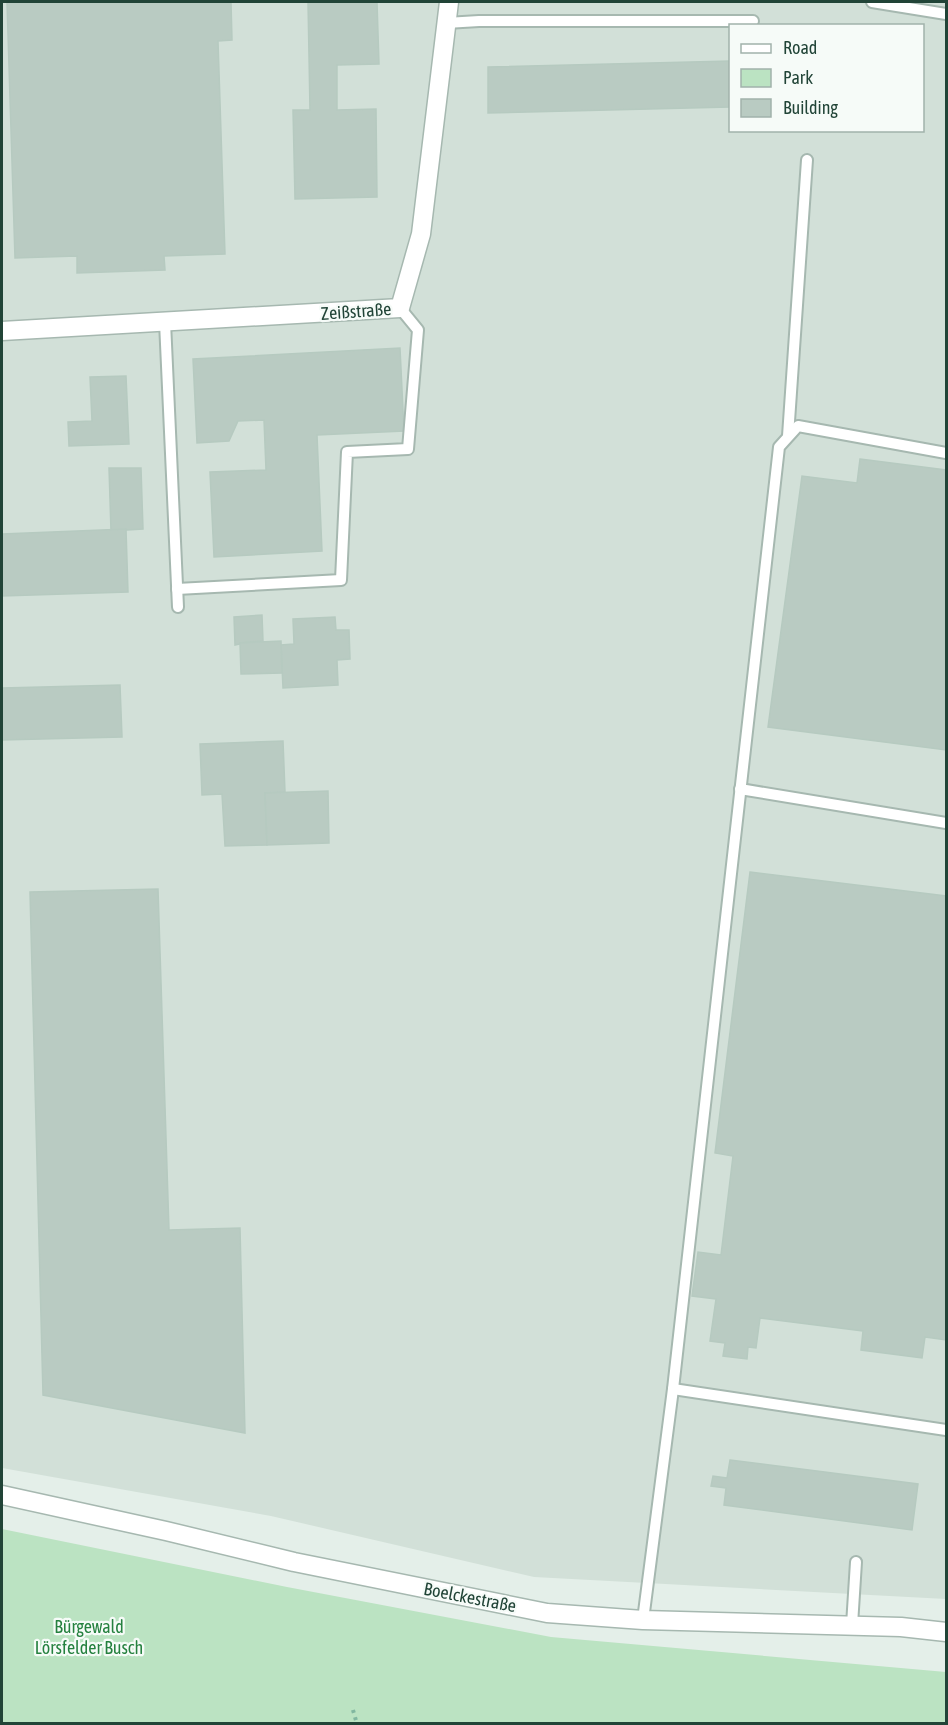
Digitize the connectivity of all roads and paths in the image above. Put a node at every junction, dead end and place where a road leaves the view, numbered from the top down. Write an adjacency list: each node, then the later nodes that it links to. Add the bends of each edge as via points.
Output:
1 (449, 2): 5 (street, Zeißstraße)
2 (872, 2): 3 (lane)
3 (946, 14)
4 (753, 21): 5 (lane)
5 (446, 23): 7 (street, Zeißstraße, via 421,234)
6 (807, 160): 10 (lane)
7 (400, 308): 8 (street, Zeißstraße); 12 (lane, via 418,330 408,449 347,452 342,580)
8 (165, 322): 9 (street, Zeißstraße); 12 (lane)
9 (2, 331)
10 (788, 436): 11 (lane, via 798,426); 14 (lane, via 779,447)
11 (946, 453)
12 (177, 589): 13 (lane)
13 (178, 607)
14 (740, 789): 15 (lane); 16 (lane)
15 (946, 823)
16 (673, 1389): 17 (lane); 20 (lane)
17 (946, 1430)
18 (2, 1496): 20 (street, Boelckestraße, via 294,1562 547,1613)
19 (856, 1562): 21 (lane)
20 (643, 1620): 21 (street, Boelckestraße)
21 (852, 1625): 22 (street, Boelckestraße)
22 (946, 1632)
23 (352, 1710): 24 (path)
24 (357, 1724)

